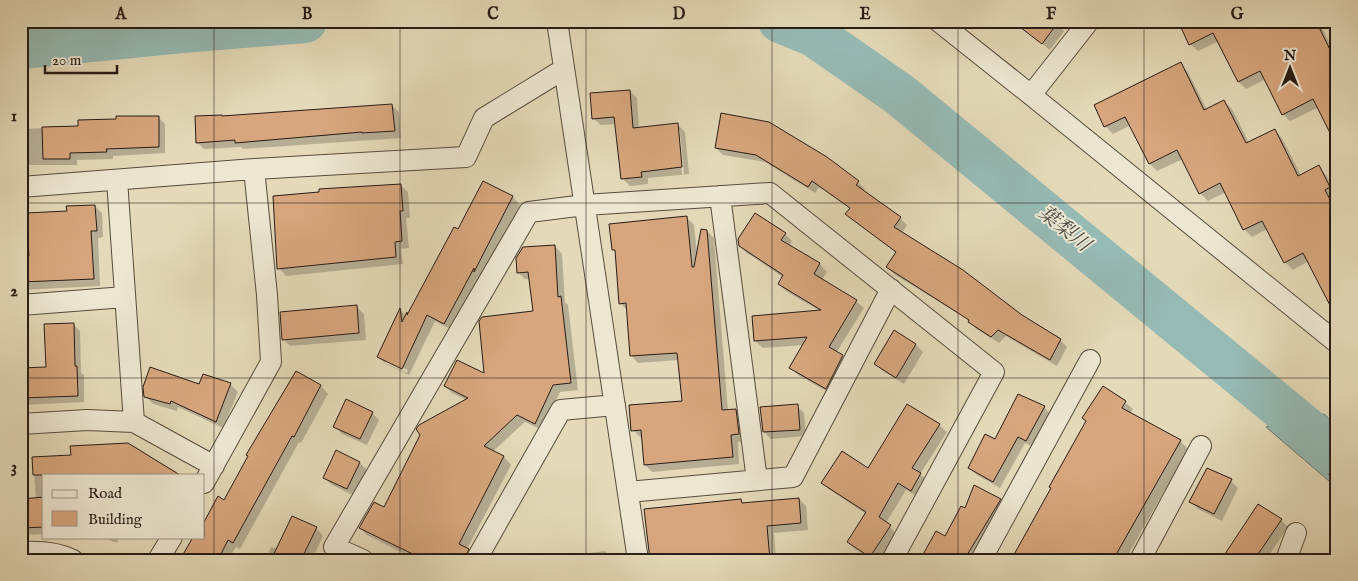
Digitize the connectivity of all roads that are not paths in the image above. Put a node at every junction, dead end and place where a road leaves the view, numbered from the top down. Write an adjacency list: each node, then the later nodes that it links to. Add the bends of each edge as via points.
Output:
1 (557, 21): 4 (street)
2 (938, 21): 5 (street)
3 (1089, 21): 5 (street)
4 (564, 69): 6 (street, via 484,118 466,157); 10 (street)
5 (1031, 95): 14 (street)
6 (254, 169): 7 (street); 20 (street, via 271,362)
7 (117, 180): 8 (street); 12 (street)
8 (21, 187)
9 (720, 196): 10 (street); 11 (street, via 770,193); 21 (street)
10 (585, 205): 16 (street); 28 (street, via 529,212 334,547)
11 (891, 289): 21 (street, via 793,477); 31 (street, via 994,372)
12 (125, 297): 13 (street); 17 (street)
13 (21, 305)
14 (1337, 343)
15 (1090, 360): 32 (street)
16 (615, 405): 22 (street); 29 (street, via 561,410)
17 (134, 422): 18 (street, via 87,420); 20 (street)
18 (21, 424)
19 (1201, 446): 33 (street)
20 (209, 475)
21 (757, 480): 22 (street)
22 (628, 492): 30 (street)
23 (1296, 533): 34 (street)
24 (171, 538): 27 (street)
25 (21, 552): 26 (street, via 34,551)
26 (73, 560)
27 (158, 560)
28 (363, 560)
29 (476, 560)
30 (638, 560)
31 (892, 560)
32 (981, 560)
33 (1140, 560)
34 (1286, 560)

